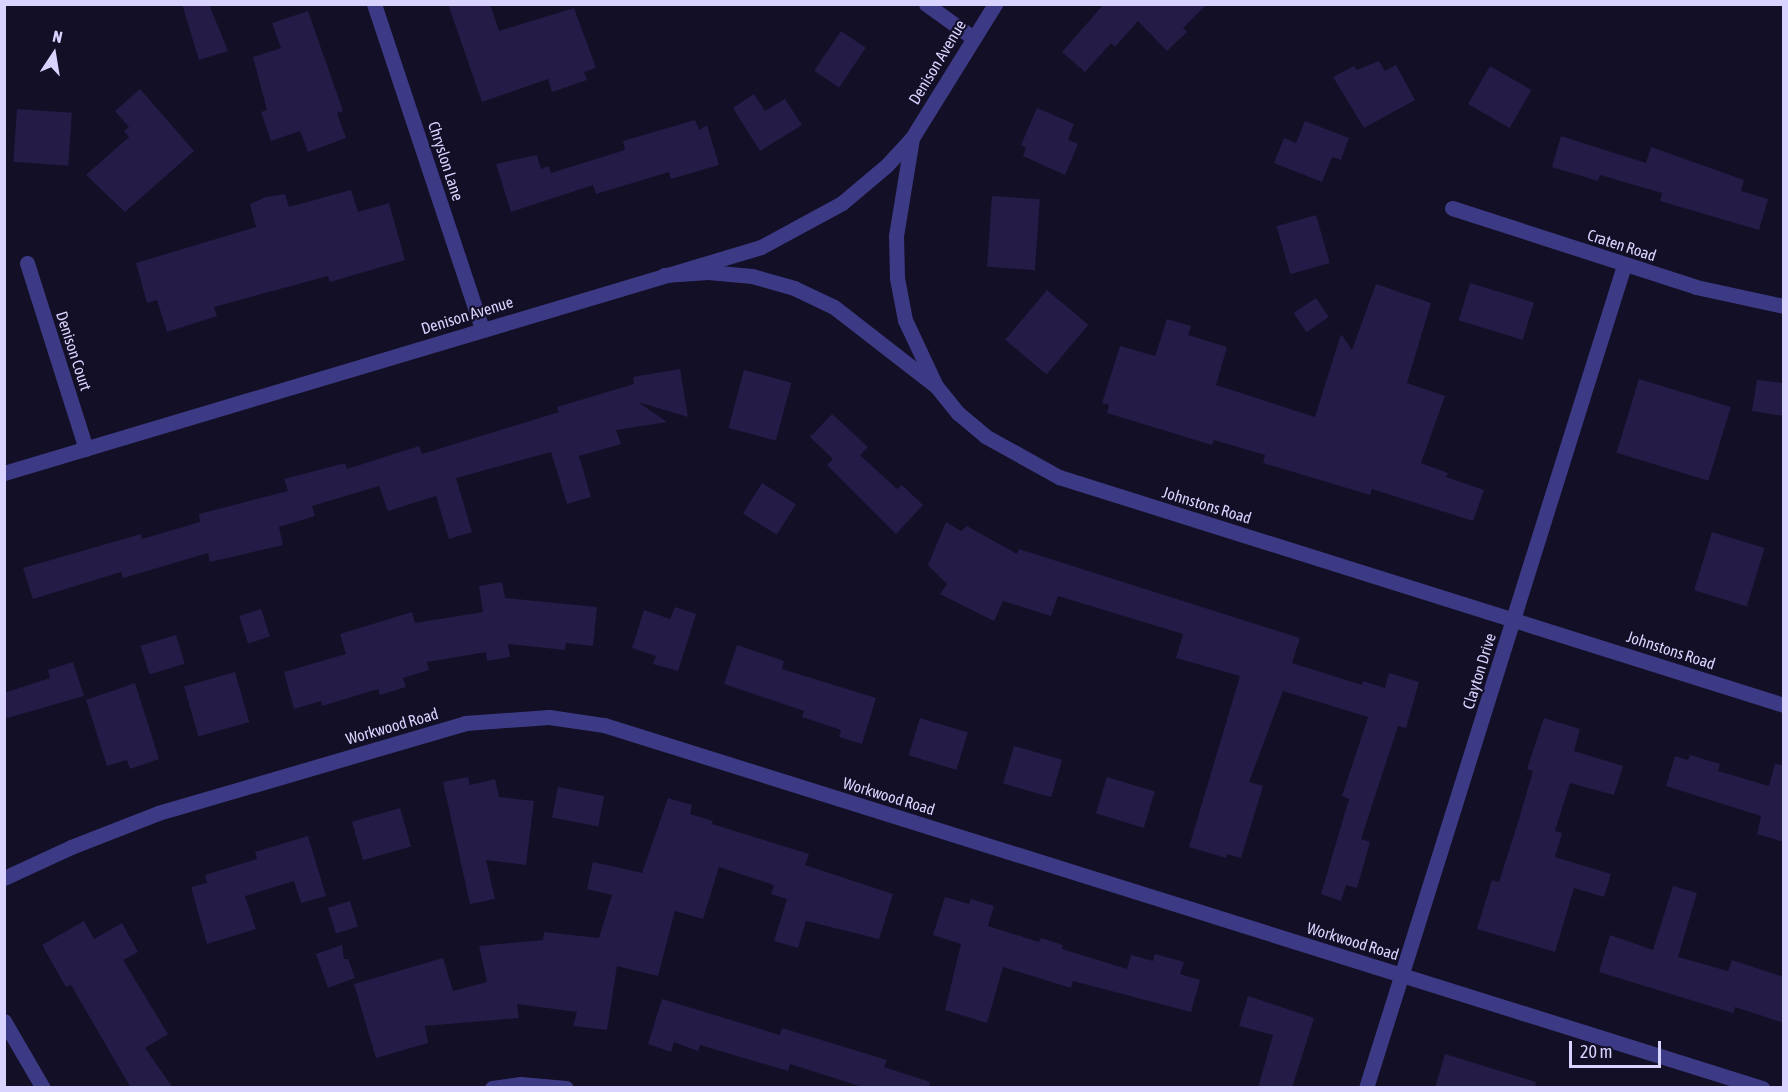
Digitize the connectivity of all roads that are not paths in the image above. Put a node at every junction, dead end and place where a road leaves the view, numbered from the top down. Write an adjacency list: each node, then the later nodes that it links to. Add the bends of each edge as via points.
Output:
1 (374, 4): 11 (street, Chryslon Lane)
2 (926, 4): 4 (street)
3 (995, 4): 4 (street, Denison Avenue)
4 (972, 37): 5 (street, Denison Avenue)
5 (912, 138): 9 (street, Denison Avenue, via 878,174 803,227 761,247); 12 (street, Denison Avenue, via 897,236 897,278 905,320 920,360)
6 (1452, 208): 8 (street, Craten Road)
7 (27, 263): 13 (street, Denison Court)
8 (1624, 265): 10 (street, Craten Road, via 1696,287); 15 (street, Clayton Drive)
9 (664, 275): 11 (street, Denison Avenue); 12 (street, Johnstons Road, via 708,272 752,276 794,288 834,307)
10 (1784, 306)
11 (482, 329): 13 (street, Denison Avenue)
12 (936, 386): 15 (street, Johnstons Road, via 958,413 985,436 1059,477)
13 (86, 449): 14 (street, Denison Avenue)
14 (4, 473)
15 (1514, 620): 16 (street, Johnstons Road); 18 (street, Clayton Drive)
16 (1784, 705)
17 (4, 878): 18 (street, Workwood Road, via 158,813 465,723 549,717 604,725)
18 (1403, 976): 23 (street, Clayton Drive); 24 (street, Workwood Road)
19 (4, 1021): 20 (street)
20 (43, 1088)
21 (492, 1088): 22 (street)
22 (566, 1088)
23 (1366, 1088)
24 (1762, 1088)

